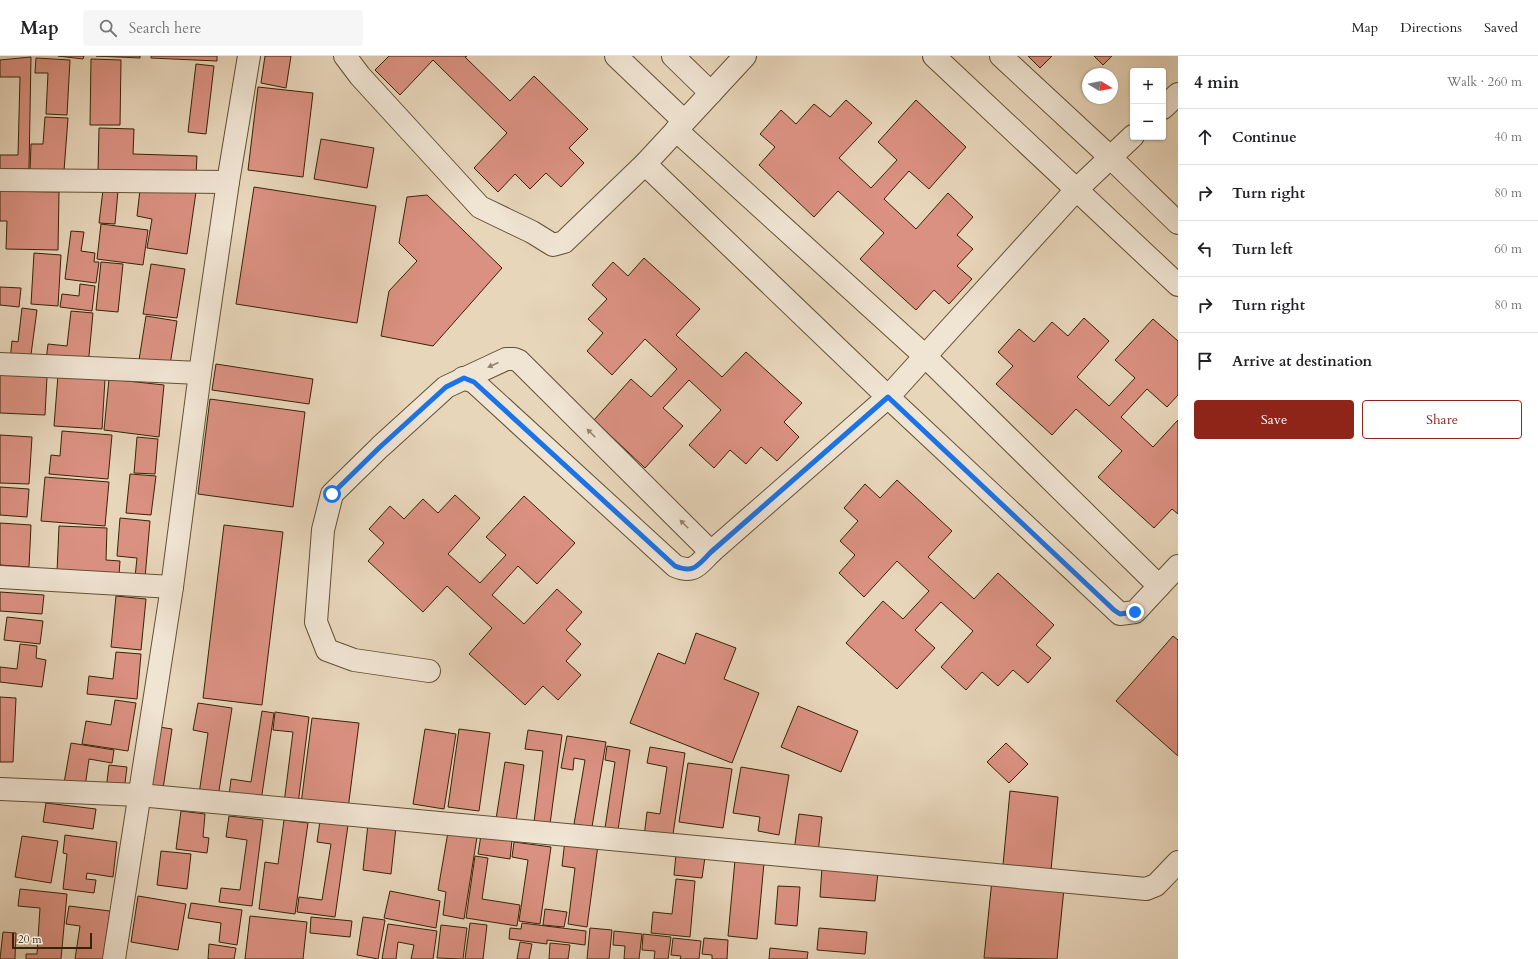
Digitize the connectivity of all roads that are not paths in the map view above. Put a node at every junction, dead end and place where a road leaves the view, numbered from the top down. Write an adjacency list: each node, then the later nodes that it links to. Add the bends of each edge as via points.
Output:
1 (250, 56): 16 (street)
2 (345, 56): 14 (street, via 360,76 480,207 553,245 564,242)
3 (616, 56): 11 (street)
4 (673, 56): 8 (street)
5 (745, 56): 8 (street)
6 (934, 56): 17 (street)
7 (1001, 56): 13 (street)
8 (710, 93): 11 (street)
9 (1178, 94): 10 (street)
10 (1166, 105)
11 (680, 126): 14 (street); 20 (street)
12 (1130, 139): 13 (street)
13 (1110, 157): 17 (street); 18 (street)
14 (645, 164): 24 (street)
15 (0, 180): 16 (street)
16 (228, 182): 22 (street)
17 (1076, 190): 19 (street); 20 (street)
18 (1178, 223)
19 (1178, 286)
20 (925, 356): 24 (street); 28 (street)
21 (0, 364): 22 (street)
22 (200, 373): 29 (street)
23 (464, 378): 25 (street, via 474,382 675,566 684,570 696,568); 25 (street, one-way to 23, via 519,361 514,358 506,359); 30 (street, via 446,387 332,494 323,530 316,622 327,650 354,660)
24 (888, 397): 25 (street); 28 (street, via 1120,614 1135,612)
25 (711, 552)
26 (1178, 566): 28 (street)
27 (0, 577): 29 (street)
28 (1160, 586)
29 (172, 587): 32 (street)
30 (429, 671)
31 (0, 789): 32 (street)
32 (139, 795): 33 (street, via 1146,889 1156,885); 34 (street)
33 (1178, 862)
34 (114, 959)

